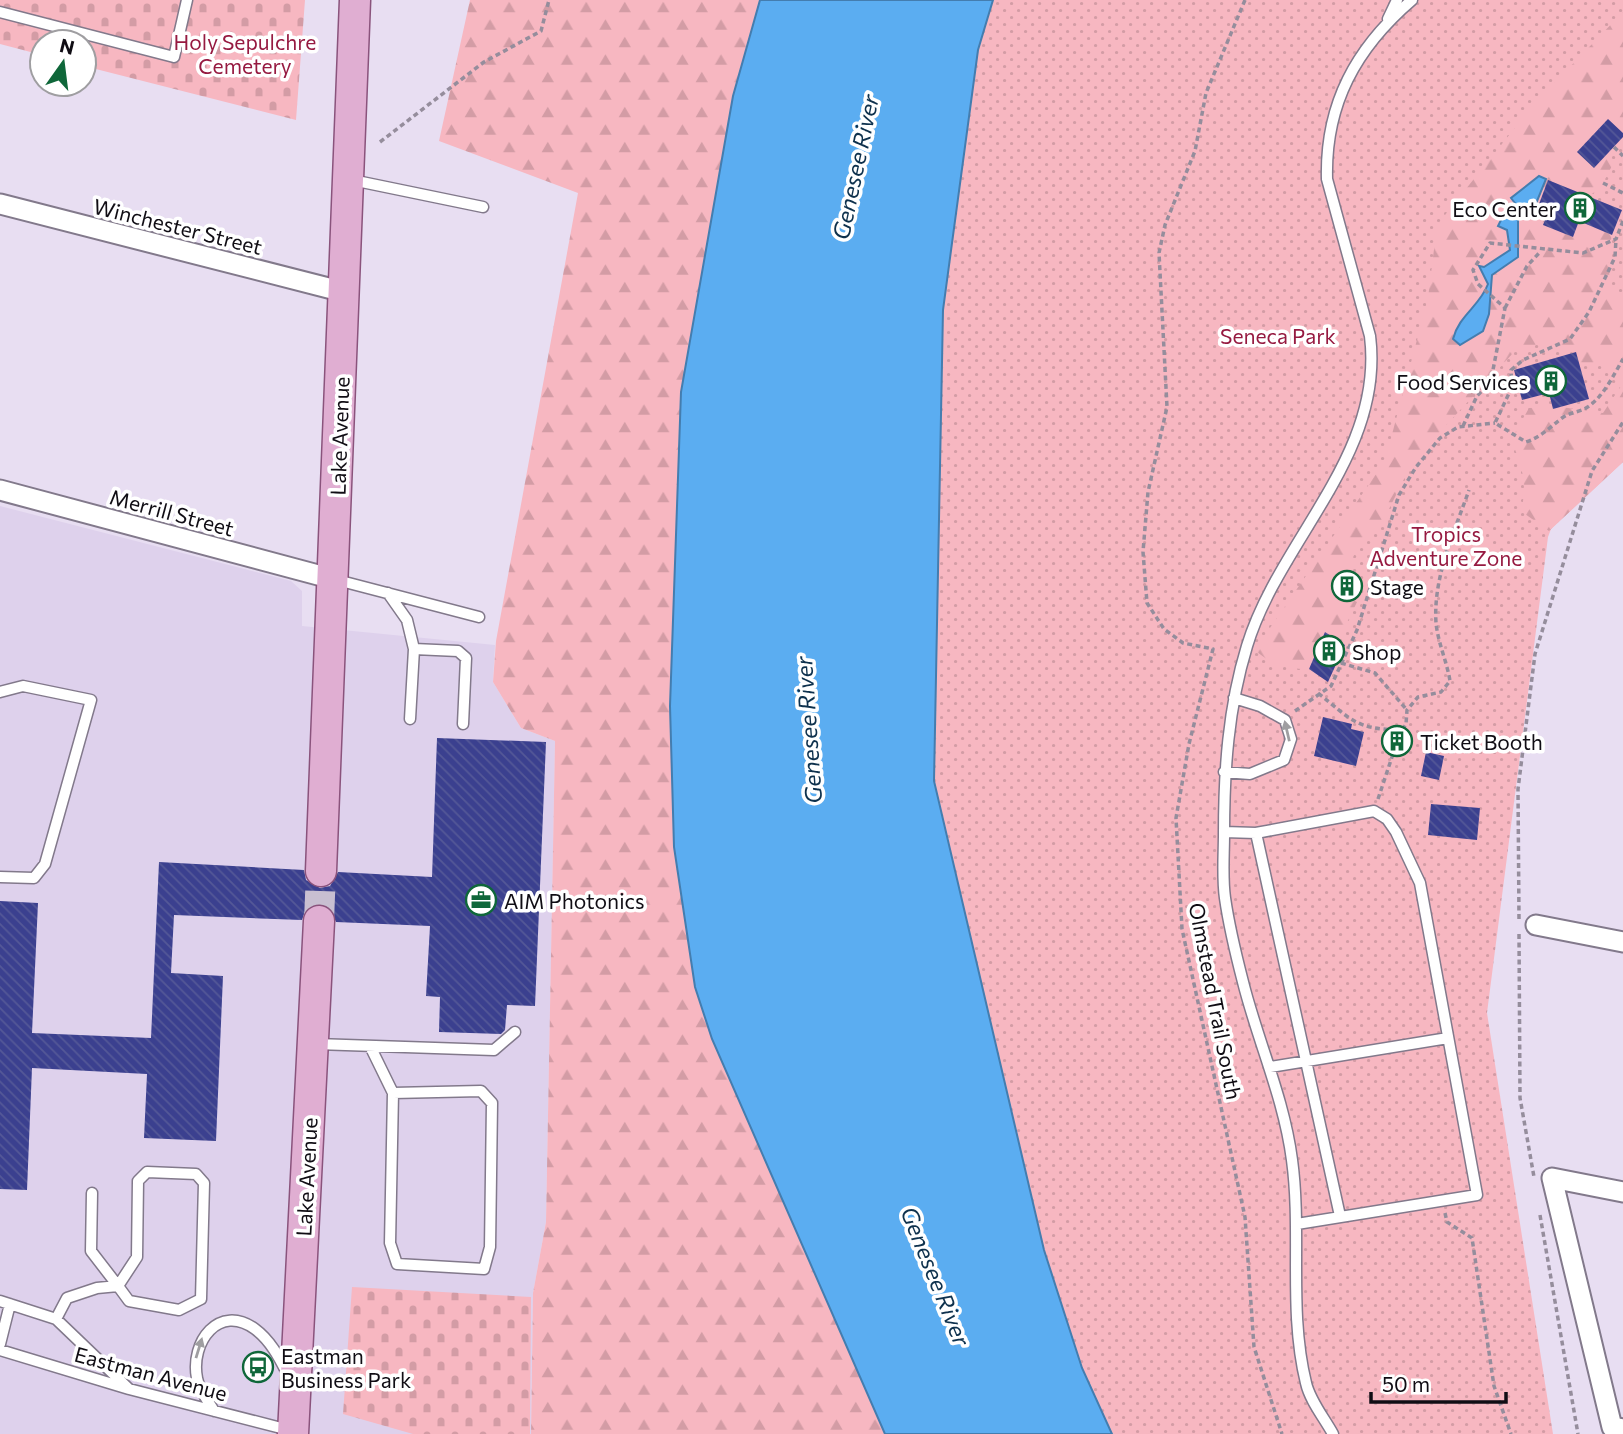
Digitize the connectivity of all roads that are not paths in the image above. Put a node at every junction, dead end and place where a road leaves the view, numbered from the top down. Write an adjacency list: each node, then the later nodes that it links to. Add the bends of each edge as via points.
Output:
1 (187, 0): 5 (lane, via 174,57)
2 (355, 0): 7 (main road, Lake Avenue)
3 (1397, 0): 6 (lane)
4 (1412, 0): 6 (lane)
5 (0, 12)
6 (1387, 21): 17 (lane, via 1347,79 1329,125 1326,152 1327,179 1370,336 1373,360 1366,406 1341,469 1263,608 1247,645)
7 (348, 179): 9 (lane); 10 (main road, Lake Avenue)
8 (0, 204): 10 (street, Winchester Street)
9 (483, 207)
10 (344, 292): 12 (main road, Lake Avenue)
11 (0, 490): 12 (street, Merrill Street)
12 (333, 579): 13 (lane); 23 (main road, Lake Avenue)
13 (388, 593): 14 (lane); 15 (lane, via 407,620)
14 (479, 617)
15 (414, 649): 18 (lane); 19 (lane, via 458,651 466,658)
16 (0, 692): 24 (lane, via 23,686 92,700 45,864 34,878)
17 (1234, 698): 20 (lane); 20 (lane, one-way to 17, via 1250,774 1284,760 1291,739 1284,720)
18 (411, 719)
19 (463, 724)
20 (1224, 772): 21 (lane)
21 (1224, 832): 22 (lane); 33 (lane, via 1224,896 1244,985)
22 (1256, 834): 29 (lane, via 1374,811 1387,820 1420,883); 32 (lane)
23 (321, 871)
24 (0, 877)
25 (319, 921): 30 (main road, Lake Avenue)
26 (1536, 925): 27 (street)
27 (1623, 942)
28 (514, 1032): 31 (lane, via 494,1051)
29 (1448, 1038): 32 (lane); 37 (lane, via 1477,1195)
30 (312, 1044): 31 (lane); 44 (main road, Lake Avenue)
31 (370, 1046): 34 (lane)
32 (1306, 1061): 33 (lane); 37 (lane)
33 (1270, 1067): 38 (lane, via 1292,1158)
34 (393, 1093): 34 (lane, via 390,1244 397,1264 484,1269 490,1247 492,1103 481,1091)
35 (1623, 1192): 47 (street, via 1543,1179)
36 (92, 1193): 39 (lane, via 91,1251)
37 (1340, 1216): 38 (lane)
38 (1297, 1224): 49 (lane, via 1298,1332 1307,1387)
39 (118, 1286): 39 (lane, via 130,1301 179,1310 201,1299 204,1183 196,1174 147,1172 138,1181 137,1257); 41 (lane, via 67,1298)
40 (5, 1303): 41 (lane); 42 (lane)
41 (57, 1319): 45 (lane)
42 (0, 1344)
43 (0, 1350): 45 (lane, Eastman Avenue)
44 (296, 1387): 46 (lane, one-way to 44, via 197,1379 196,1357 208,1329 218,1323 230,1320 253,1327 276,1352); 48 (main road, Lake Avenue)
45 (129, 1389): 46 (lane, Eastman Avenue)
46 (214, 1411): 48 (lane, Eastman Avenue)
47 (1617, 1428)
48 (293, 1433)
49 (1333, 1434)

